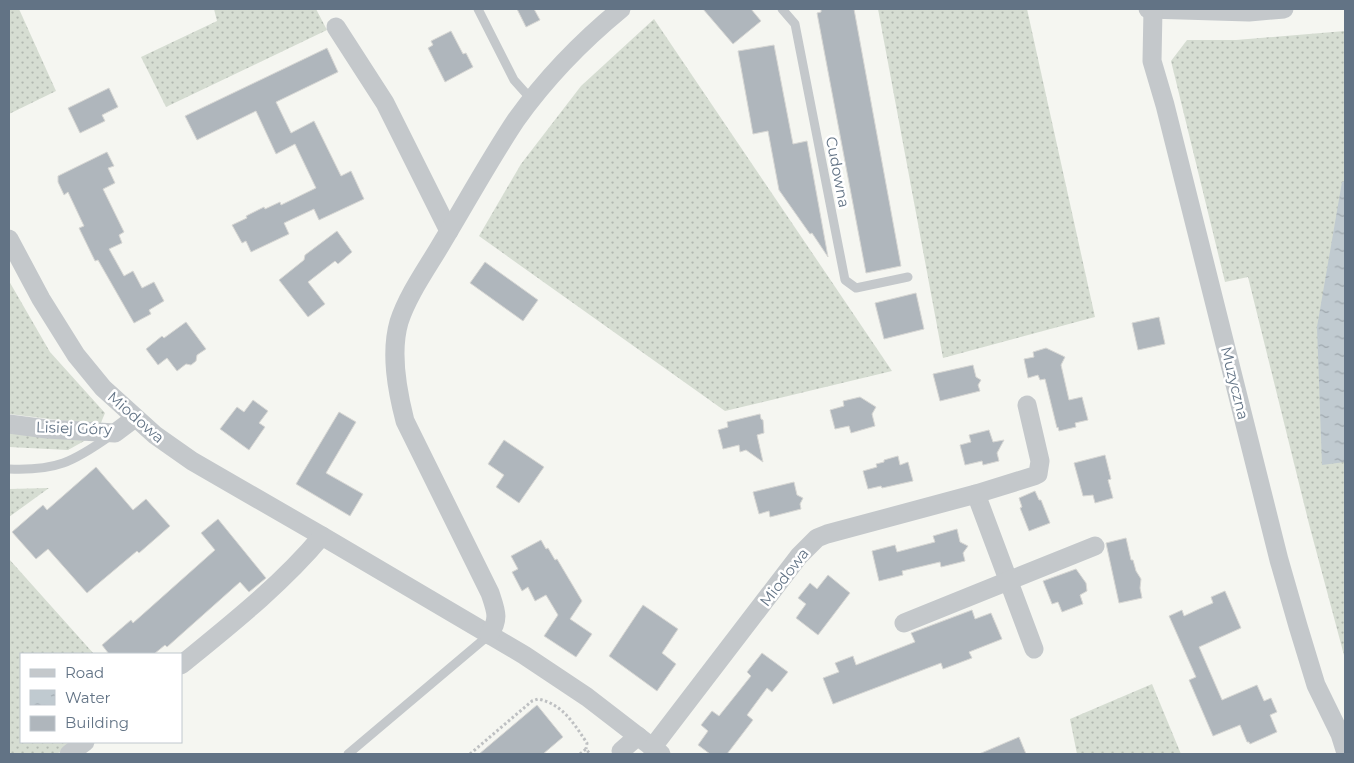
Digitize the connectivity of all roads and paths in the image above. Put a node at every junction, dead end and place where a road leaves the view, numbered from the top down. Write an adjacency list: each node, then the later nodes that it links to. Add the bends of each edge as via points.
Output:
1 (478, 9): 8 (lane, via 514,80)
2 (619, 9): 8 (street)
3 (782, 9): 11 (lane, Cudowna, via 795,24 845,280 856,288)
4 (1148, 9): 5 (street)
5 (1153, 9): 6 (street, via 1249,12); 28 (street, Muzyczna, via 1152,61 1280,560 1316,685)
6 (1284, 9)
7 (336, 27): 9 (street, via 385,103)
8 (531, 99): 9 (street)
9 (449, 231): 22 (street, via 399,323 397,385 409,429 490,593 497,618)
10 (9, 238): 13 (street, Miodowa, via 41,299 76,355 103,388)
11 (908, 277)
12 (1027, 405): 17 (street, Miodowa, via 1040,461 1038,474)
13 (135, 418): 15 (street, Lisiej Góry); 18 (street, Miodowa, via 192,461)
14 (9, 424): 15 (street, Lisiej Góry)
15 (115, 433): 16 (lane, via 58,466)
16 (9, 470)
17 (976, 494): 20 (street); 26 (street, Miodowa, via 817,538 799,556)
18 (322, 536): 22 (street, Miodowa); 24 (street, via 253,606)
19 (1095, 546): 20 (street)
20 (1008, 580): 21 (street); 23 (street)
21 (904, 623)
22 (489, 635): 26 (street, Miodowa, via 567,683); 31 (lane)
23 (1034, 649)
24 (182, 664)
25 (85, 743): 30 (street)
26 (650, 746): 29 (street, Miodowa)
27 (586, 750): 32 (path, via 587,743 568,715 538,699); 33 (path); 34 (path)
28 (1345, 750)
29 (619, 753)
30 (69, 754)
31 (348, 754)
32 (470, 754)
33 (580, 754)
34 (590, 754)

